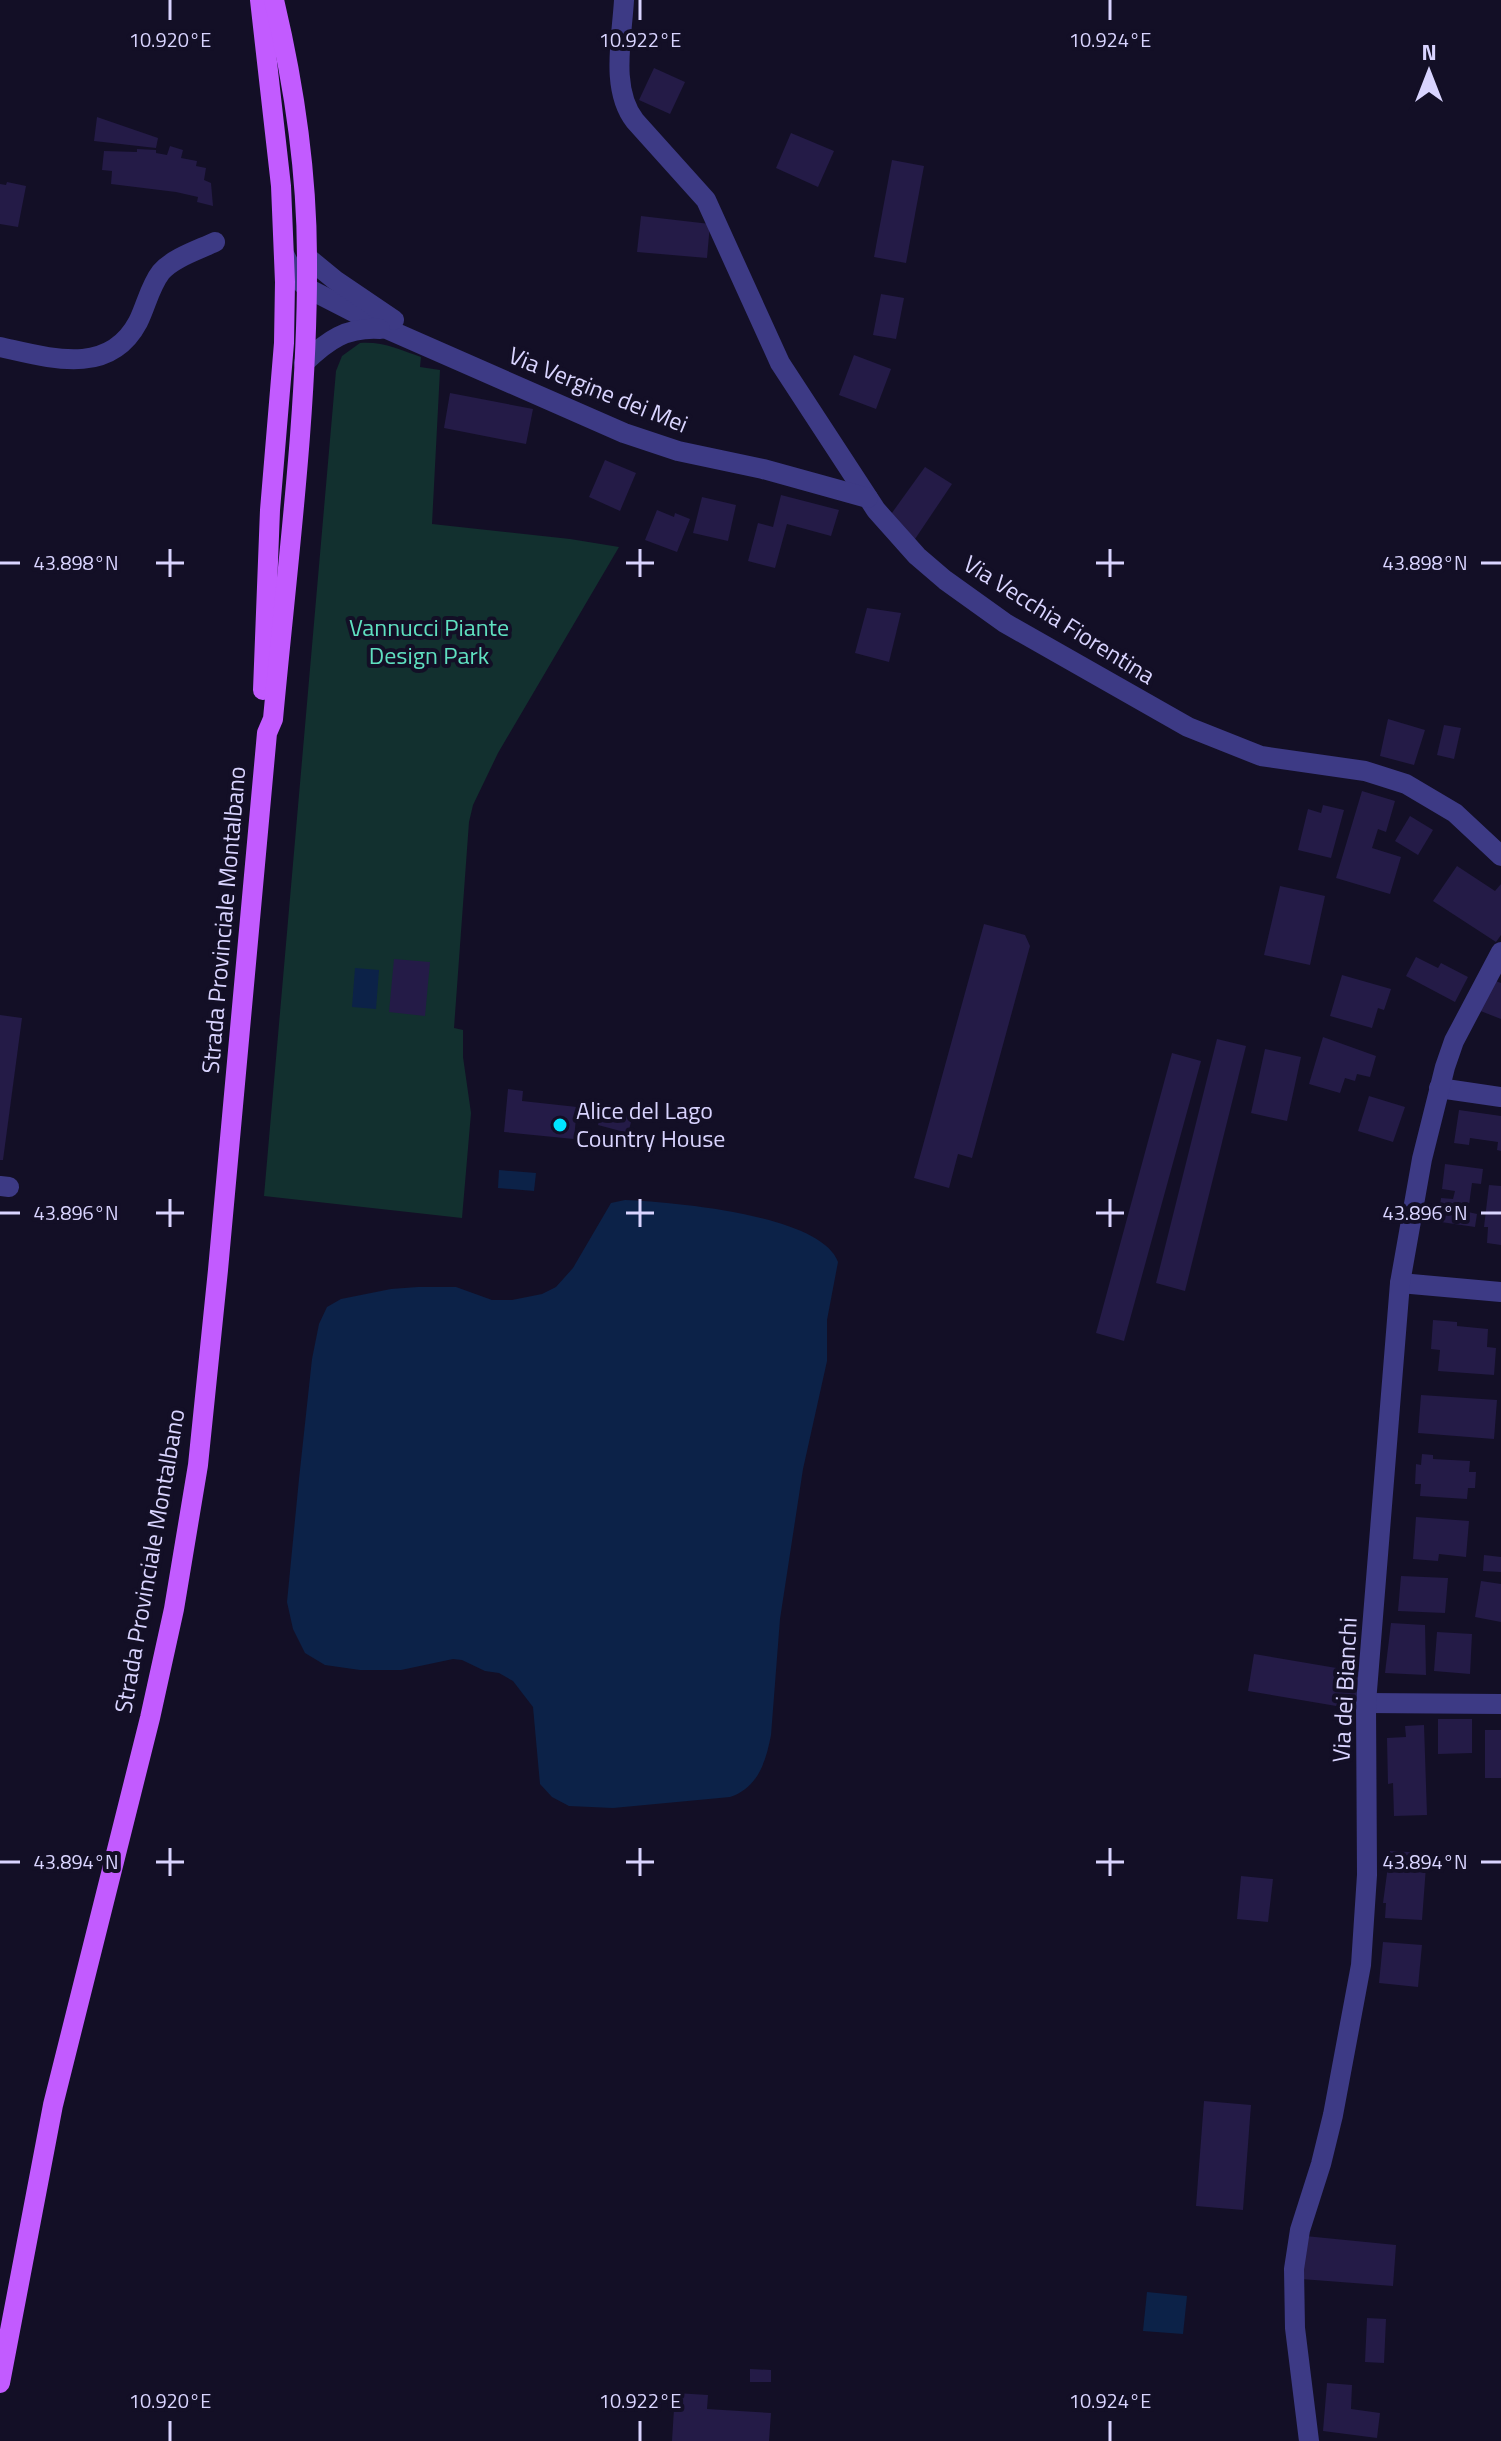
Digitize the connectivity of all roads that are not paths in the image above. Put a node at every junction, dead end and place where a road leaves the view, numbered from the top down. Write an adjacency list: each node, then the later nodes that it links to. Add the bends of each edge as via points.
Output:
1 (260, 0): 5 (main road, Strada Provinciale Montalbano)
2 (274, 0): 6 (main road, Strada Provinciale Montalbano, via 296,114)
3 (624, 0): 12 (street, Via Vecchia Fiorentina, via 620,72 626,106 706,200 780,363)
4 (215, 242): 9 (street, via 164,268 131,334 110,354 76,359)
5 (285, 256): 7 (street, Via Vergine dei Mei); 13 (main road, Strada Provinciale Montalbano, via 262,718)
6 (307, 257): 7 (main road, Strada Provinciale Montalbano); 10 (street, Via Vergine dei Mei)
7 (307, 288): 8 (street, Via Vergine dei Mei); 11 (main road, Strada Provinciale Montalbano)
8 (387, 329): 10 (street, Via Vergine dei Mei); 11 (street, Via Vergine dei Mei, via 338,334)
9 (0, 347)
10 (450, 358): 12 (street, Via Vergine dei Mei, via 645,441)
11 (304, 363): 13 (main road, Strada Provinciale Montalbano, via 273,719)
12 (868, 498): 14 (street, Via Vecchia Fiorentina, via 917,556 970,599 1163,715 1261,756 1365,771 1406,784 1455,813)
13 (267, 733): 22 (main road, Strada Provinciale Montalbano, via 198,1465 174,1609 53,2105)
14 (1501, 856)
15 (1501, 952): 16 (street, Via dei Bianchi, via 1454,1041)
16 (1439, 1088): 17 (street); 18 (street, Via dei Bianchi)
17 (1501, 1097)
18 (1400, 1283): 19 (street); 20 (street, Via dei Bianchi)
19 (1501, 1292)
20 (1366, 1703): 21 (street); 23 (street, Via dei Bianchi, via 1367,1875 1361,1965 1333,2115 1294,2269 1295,2328)
21 (1501, 1704)
22 (0, 2383)
23 (1309, 2441)

